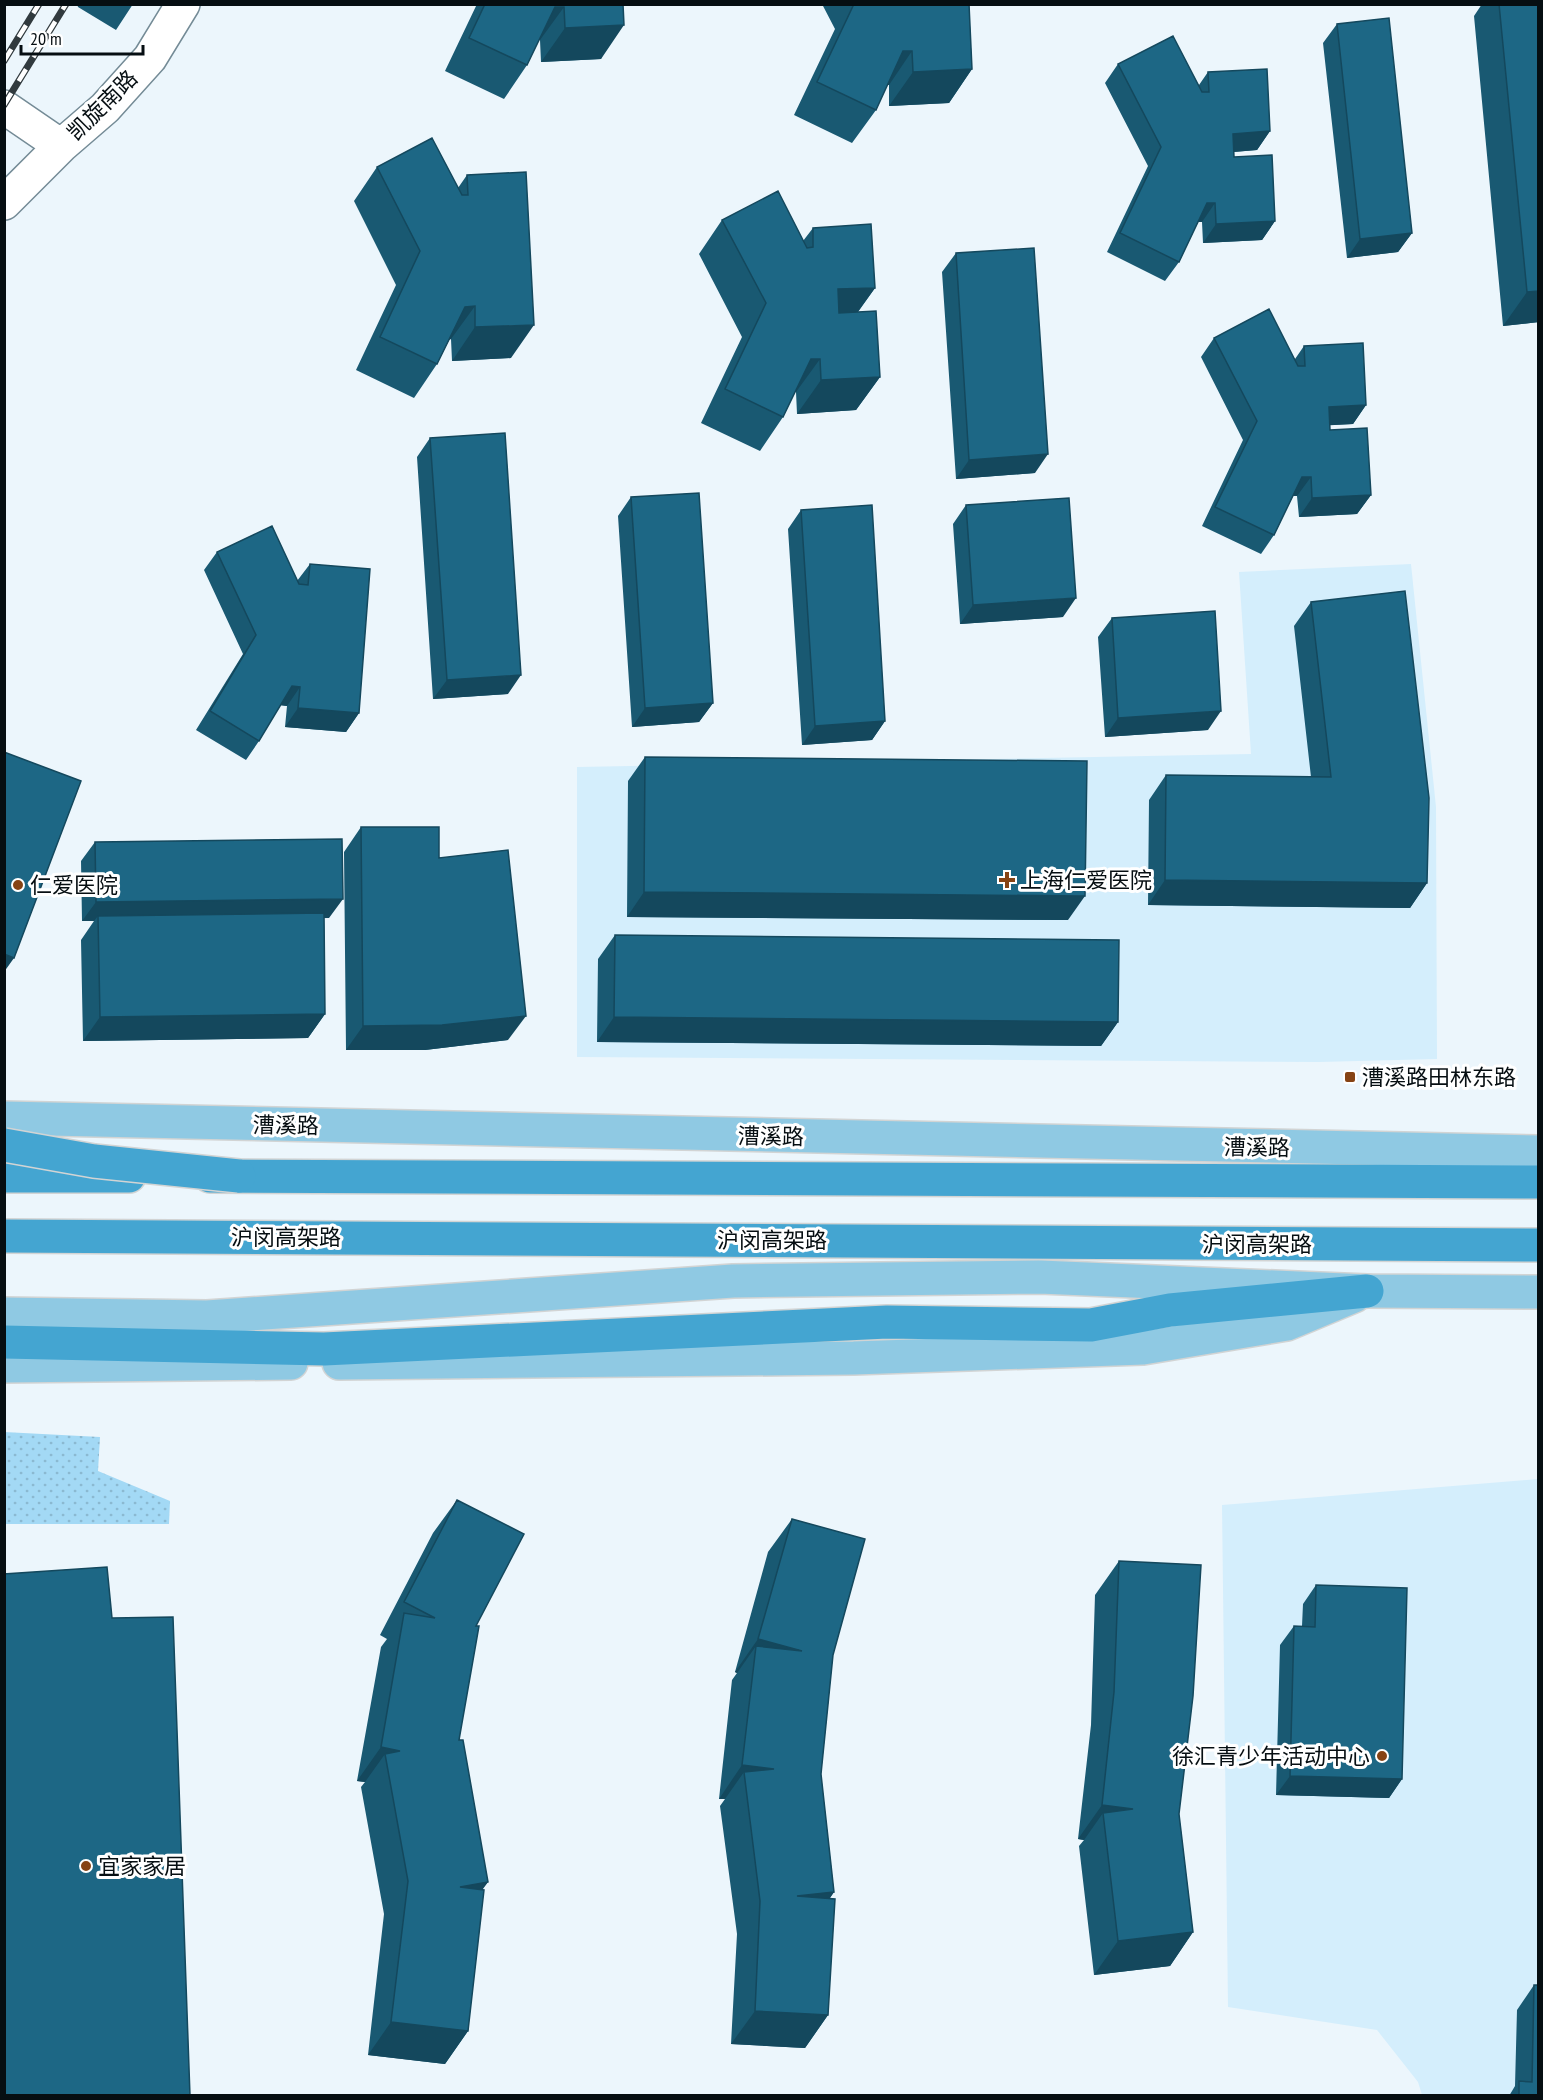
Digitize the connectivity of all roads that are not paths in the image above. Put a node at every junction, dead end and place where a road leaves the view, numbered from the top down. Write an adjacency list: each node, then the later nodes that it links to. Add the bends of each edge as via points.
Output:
1 (183, 4): 3 (street, 凯旋南路, via 142,66 105,108)
2 (4, 107): 3 (street, 凯旋南路)
3 (61, 146): 4 (street, 凯旋南路)
4 (4, 203)
5 (4, 1118): 7 (main road, 漕溪路)
6 (4, 1145): 9 (highway, bridge, via 94,1161)
7 (1539, 1152)
8 (4, 1176): 9 (highway, bridge)
9 (239, 1176): 10 (highway)
10 (1539, 1182)
11 (4, 1236): 12 (highway, 沪闵高架路)
12 (1539, 1245)
13 (1366, 1291): 14 (main road); 16 (main road, via 1040,1276 733,1281); 18 (highway, via 1170,1310 1092,1325 887,1322 324,1349); 19 (main road, via 1287,1324 1143,1348 854,1358)
14 (1539, 1292)
15 (4, 1314): 16 (main road)
16 (207, 1317): 17 (main road)
17 (4, 1331)
18 (4, 1342)
19 (4, 1366)

